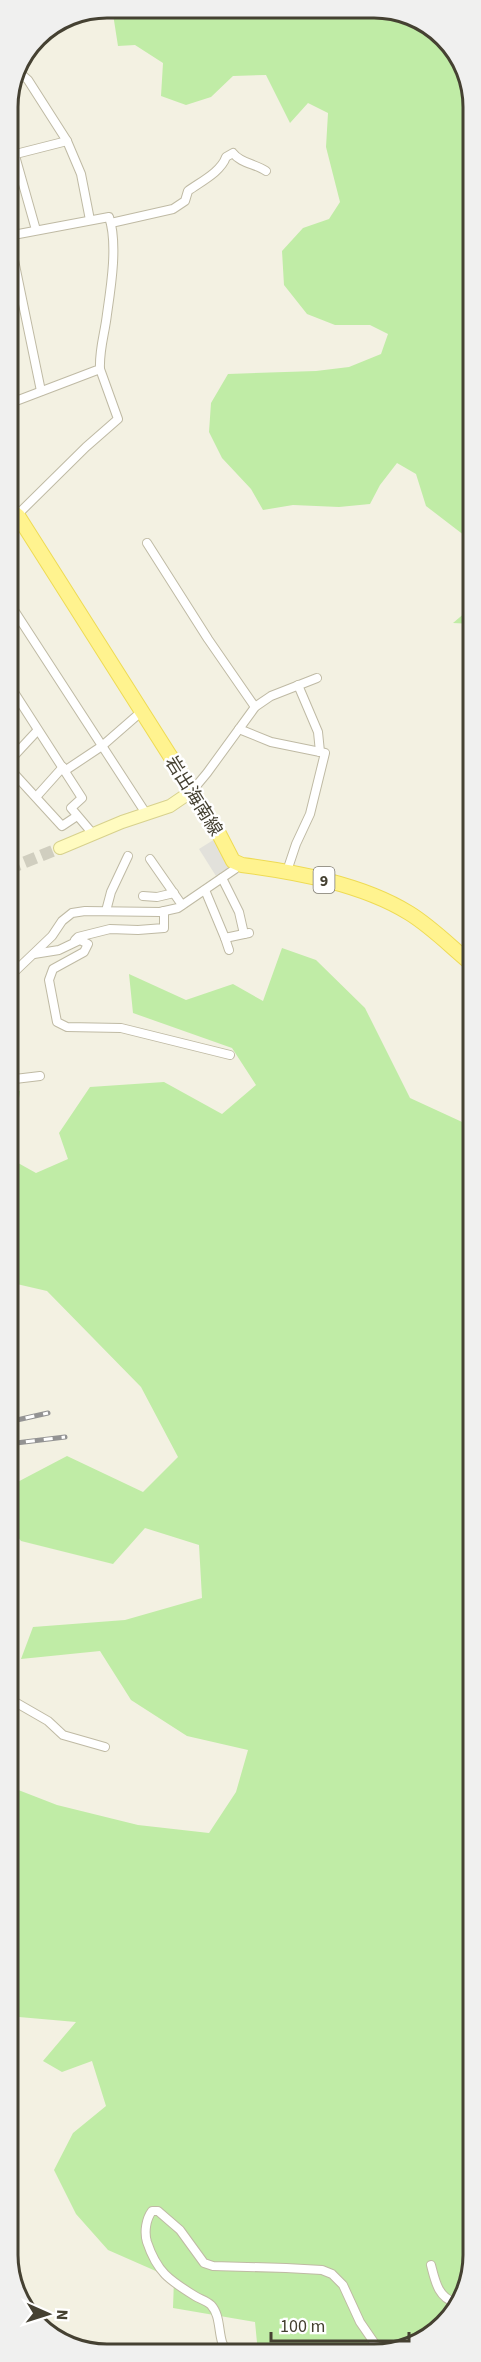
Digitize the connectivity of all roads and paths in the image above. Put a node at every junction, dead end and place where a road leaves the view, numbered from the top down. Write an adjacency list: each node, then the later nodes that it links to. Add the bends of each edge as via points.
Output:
1 (24, 76): 2 (street)
2 (67, 141): 3 (street); 6 (street, via 81,174)
3 (18, 153)
4 (266, 171): 7 (street, via 233,153 173,209)
5 (18, 176): 8 (street)
6 (90, 220): 7 (street, via 109,217); 8 (street)
7 (111, 223): 11 (street, via 113,242)
8 (36, 230): 9 (street)
9 (18, 234)
10 (18, 280): 12 (street)
11 (100, 369): 12 (street); 14 (street, via 118,419)
12 (41, 391): 13 (street)
13 (18, 399)
14 (18, 510)
15 (18, 527): 22 (main road, 岩出海南線)
16 (147, 543): 21 (street)
17 (18, 616): 25 (street)
18 (317, 678): 19 (street)
19 (298, 685): 21 (street); 27 (street, via 318,732)
20 (18, 700): 24 (street)
21 (255, 707): 23 (street)
22 (141, 712): 25 (street); 30 (main road, 岩出海南線)
23 (239, 729): 27 (street, via 271,742); 30 (street)
24 (37, 731): 26 (street); 28 (street)
25 (102, 746): 28 (street); 32 (street)
26 (18, 751)
27 (320, 752): 39 (street, via 325,753 319,782)
28 (64, 768): 31 (street); 33 (street, via 82,798 70,808)
29 (18, 772): 31 (street)
30 (192, 791): 32 (main road); 38 (main road, 岩出海南線)
31 (37, 796): 33 (street, via 62,826)
32 (147, 815): 34 (main road)
33 (77, 816): 34 (street)
34 (93, 834): 35 (main road)
35 (60, 848)
36 (128, 856): 45 (street)
37 (150, 859): 42 (street)
38 (237, 863): 39 (main road, 9); 40 (street)
39 (287, 871): 51 (main road, 9, via 386,899 412,914)
40 (222, 878): 41 (street); 47 (street, via 247,933)
41 (205, 890): 44 (street); 47 (street)
42 (174, 893): 43 (street); 44 (street)
43 (143, 896)
44 (182, 905): 46 (street)
45 (106, 911): 46 (street); 50 (street, via 72,913)
46 (164, 911): 48 (street, via 164,928 110,929 78,937)
47 (225, 938): 49 (street)
48 (70, 945): 50 (street); 53 (street, via 80,940 88,944 84,952 53,969 49,980 57,1022 67,1027 121,1028)
49 (229, 950)
50 (34, 954): 52 (street)
51 (463, 957)
52 (18, 969)
53 (230, 1055)
54 (40, 1076): 55 (street)
55 (18, 1078)
56 (18, 1704): 57 (street, via 63,1735)
57 (105, 1747)
58 (431, 2265): 59 (street, via 442,2295)
59 (450, 2301)
60 (223, 2344): 61 (street, via 211,2305 171,2282 152,2258 145,2236 152,2211 158,2211 180,2230 204,2263 322,2270 332,2274 343,2285)
61 (375, 2344)

